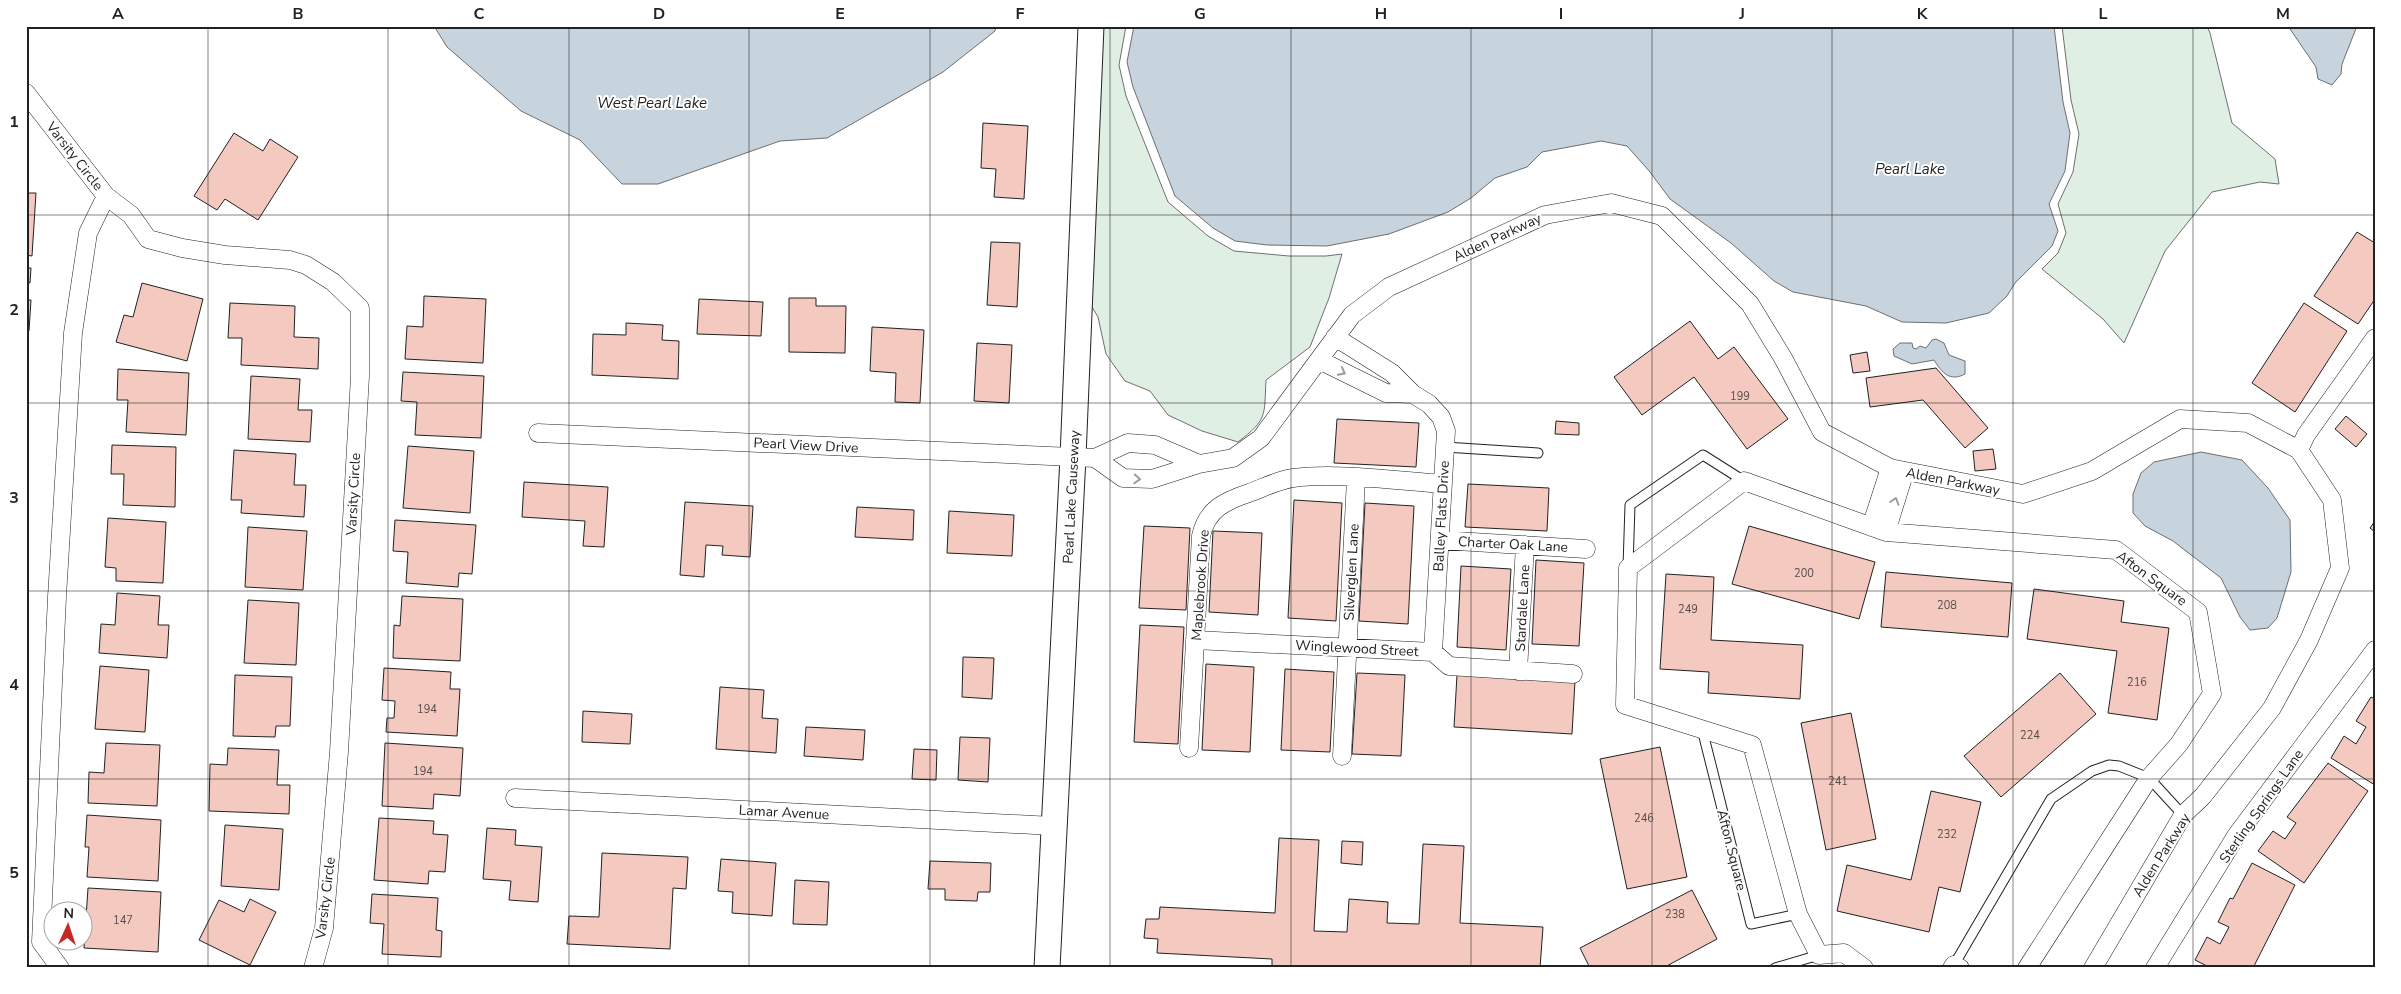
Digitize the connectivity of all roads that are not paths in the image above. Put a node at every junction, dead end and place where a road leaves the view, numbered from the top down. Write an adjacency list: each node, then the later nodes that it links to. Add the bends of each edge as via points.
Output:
1 (1092, 26): 12 (street, Pearl Lake Causeway)
2 (26, 93): 3 (street, Varsity Circle)
3 (106, 196): 40 (street, Varsity Circle, via 88,233 73,333 57,597 41,942); 41 (street, Varsity Circle, via 131,215 148,239 182,248 290,260 306,265 333,282 360,308 360,376 339,752 324,928)
4 (1335, 337): 6 (street, Alden Parkway); 7 (street, Balley Flats Drive, via 1392,373); 14 (street, Alden Parkway, via 1352,315 1389,287 1545,214 1611,203 1662,216 1750,304 1822,432)
5 (2375, 338): 9 (street)
6 (1319, 360): 7 (street, one-way to 7, via 1386,393); 13 (street, Alden Parkway, via 1261,438 1233,458)
7 (1414, 394): 10 (street, Balley Flats Drive, via 1441,417 1446,431)
8 (538, 433): 12 (street, Pearl View Drive)
9 (2302, 443): 14 (street, Alden Parkway, via 2248,424 2180,419 2092,470 2023,494); 34 (street, Alden Parkway, via 2332,500 2340,568 2309,640 2272,708)
10 (1445, 447): 11 (lane); 17 (street, Balley Flats Drive)
11 (1538, 453)
12 (1084, 458): 13 (street, via 1128,443 1155,445); 13 (street, Alden Parkway, one-way to 13, via 1123,478 1152,479); 35 (street, Pearl Lake Causeway)
13 (1199, 464)
14 (1898, 469): 18 (street)
15 (1356, 479): 17 (street, Maplebrook Drive); 23 (street, Maplebrook Drive, via 1291,478 1228,501 1213,511 1204,523 1201,536); 24 (street, Silverglen Lane)
16 (1744, 481): 18 (street, Afton Square); 22 (street); 22 (lane, Afton Square, via 1703,455 1630,505)
17 (1442, 484): 19 (street, Balley Flats Drive)
18 (1878, 530): 32 (street, Afton Square, via 2116,550 2198,612 2212,694 2179,744)
19 (1440, 540): 20 (street, Charter Oak Lane); 26 (street, Balley Flats Drive)
20 (1525, 545): 21 (street, Charter Oak Lane); 27 (street, Stardale Lane)
21 (1586, 549)
22 (1628, 568): 29 (street, Afton Square, via 1625,705)
23 (1195, 640): 24 (street, Winglewood Street); 30 (street, Maplebrook Drive)
24 (1348, 648): 26 (street, Winglewood Street); 31 (street, Silverglen Lane)
25 (2375, 650): 46 (street, Sterling Springs Lane, via 2236,836)
26 (1433, 652): 27 (street, Winglewood Street, via 1449,666)
27 (1518, 671): 28 (street, Winglewood Street)
28 (1572, 674)
29 (1702, 729): 36 (street, Afton Square, via 1752,745); 36 (lane, Afton Square, via 1751,924)
30 (1189, 748)
31 (1342, 756)
32 (2149, 778): 34 (lane); 38 (lane, via 2118,766 2109,766 2092,771 2051,799); 45 (street, Afton Square)
33 (515, 798): 35 (street, Lamar Avenue)
34 (2183, 815): 39 (street, Alden Parkway)
35 (1052, 826): 42 (street, Pearl Lake Causeway)
36 (1798, 914): 37 (street, Afton Square)
37 (1819, 955): 43 (lane); 44 (street, via 1844,953)
38 (1955, 967)
39 (2095, 967)
40 (60, 968)
41 (313, 968)
42 (1047, 968)
43 (1775, 968)
44 (1864, 968)
45 (2026, 968)
46 (2155, 968)

